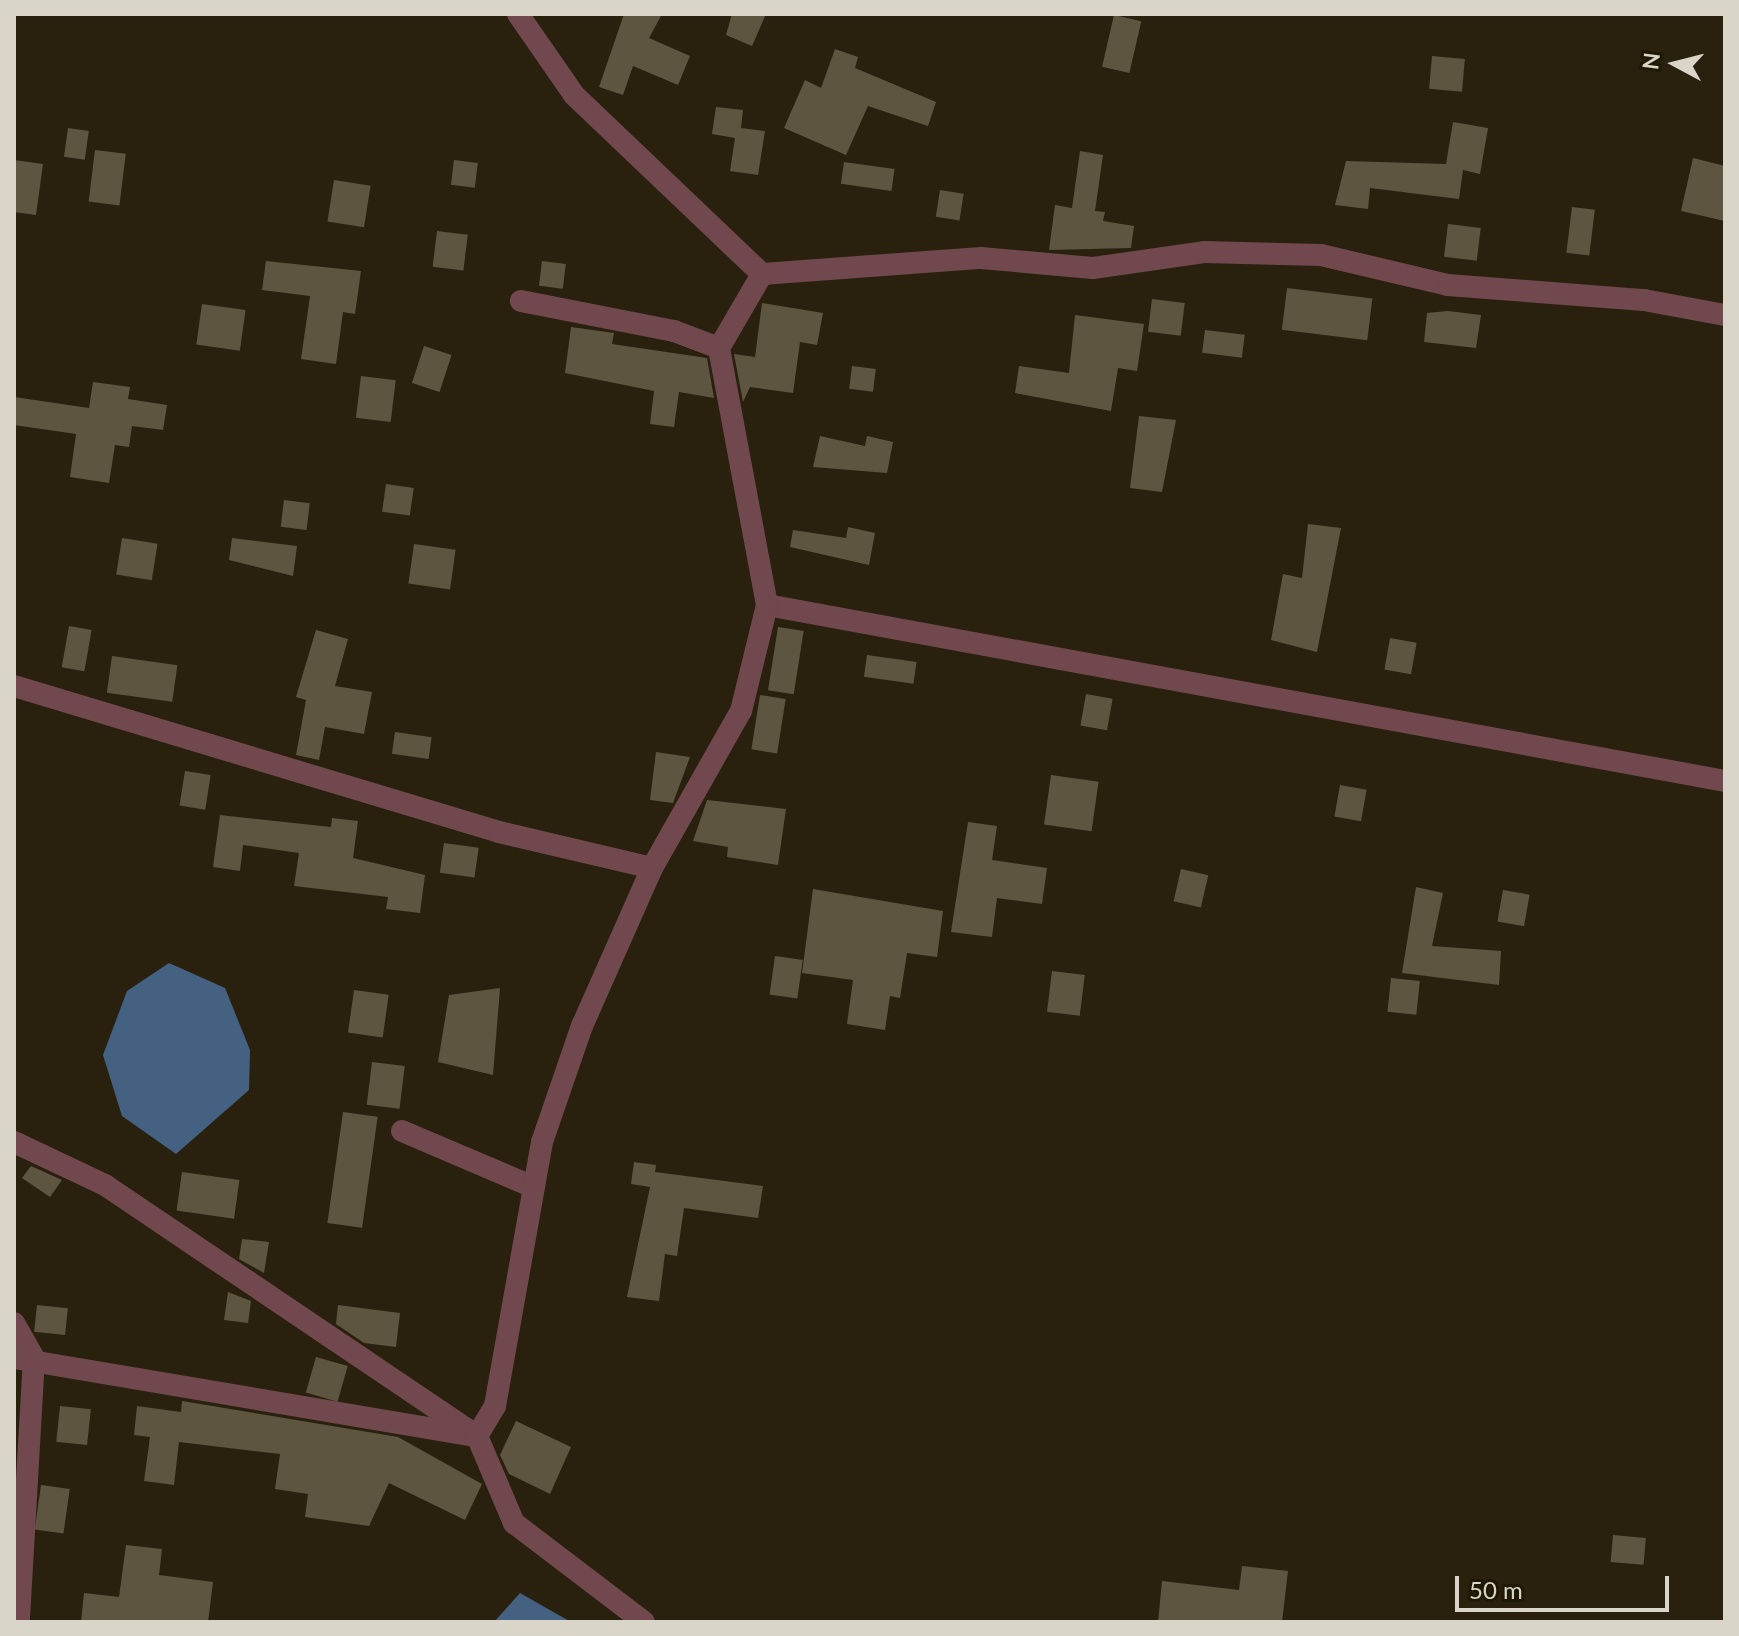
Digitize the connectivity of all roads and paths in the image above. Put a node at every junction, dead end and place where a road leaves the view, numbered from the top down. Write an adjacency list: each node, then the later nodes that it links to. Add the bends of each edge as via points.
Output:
1 (518, 14): 2 (street, via 574,95)
2 (762, 274): 4 (street, via 981,258 1093,268 1204,252 1321,255 1448,285 1644,300); 5 (street)
3 (521, 301): 5 (street, via 674,331)
4 (1725, 315)
5 (719, 348): 6 (street)
6 (767, 605): 8 (street); 9 (street, via 741,711)
7 (14, 686): 9 (street, via 499,832)
8 (1725, 781)
9 (652, 868): 12 (street, via 582,1026)
10 (402, 1131): 12 (street)
11 (14, 1142): 15 (street, via 105,1185)
12 (533, 1187): 15 (street, via 495,1406)
13 (14, 1323): 14 (street)
14 (24, 1358): 15 (street); 16 (street)
15 (477, 1436): 17 (street, via 514,1523)
16 (19, 1622)
17 (644, 1622)

